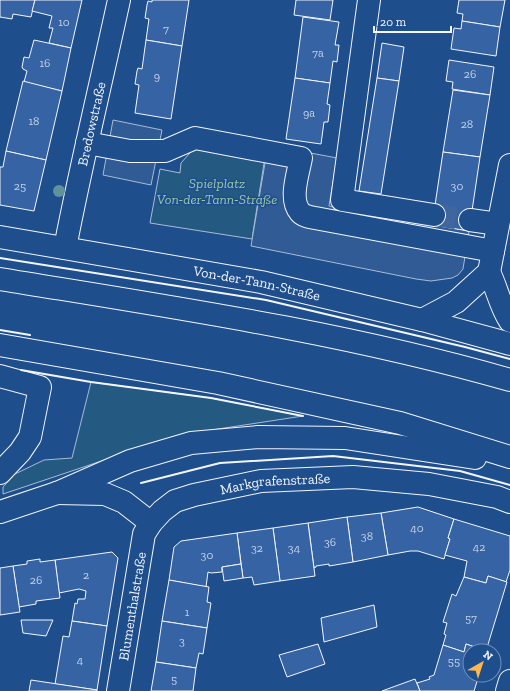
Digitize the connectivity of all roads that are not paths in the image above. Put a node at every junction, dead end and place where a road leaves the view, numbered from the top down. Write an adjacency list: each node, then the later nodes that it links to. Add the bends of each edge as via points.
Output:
1 (118, 0): 3 (main road, Bredowstraße)
2 (369, 0): 5 (main road, via 342,200)
3 (87, 143): 9 (main road, Bredowstraße); 10 (main road, via 130,151 165,151 196,138 301,158 295,204 301,214)
4 (510, 166): 7 (main road)
5 (434, 215)
6 (470, 220): 7 (main road)
7 (502, 228): 10 (main road)
8 (0, 238): 9 (main road, Von-der-Tann-Straße)
9 (65, 248): 12 (main road, Von-der-Tann-Straße, via 260,282)
10 (491, 262): 12 (main road, via 456,302); 13 (main road, via 502,308)
11 (0, 279): 17 (main road, via 200,312 381,346)
12 (422, 320): 14 (main road, Von-der-Tann-Straße)
13 (510, 321)
14 (510, 344)
15 (0, 345): 18 (main road, via 218,383 400,423)
16 (0, 376): 20 (main road, via 40,386 30,437 20,452)
17 (510, 380)
18 (510, 458)
19 (510, 464): 21 (main road, via 345,438 258,437 192,443 130,461)
20 (0, 472)
21 (57, 493): 23 (main road); 24 (main road, via 105,494 124,502)
22 (510, 502): 24 (main road, Markgrafenstraße, via 497,497 429,484 353,477 261,481 175,501)
23 (0, 512)
24 (151, 523): 26 (main road, Blumenthalstraße, via 144,534)
25 (510, 681): 27 (main road)
26 (118, 691)
27 (508, 691)

